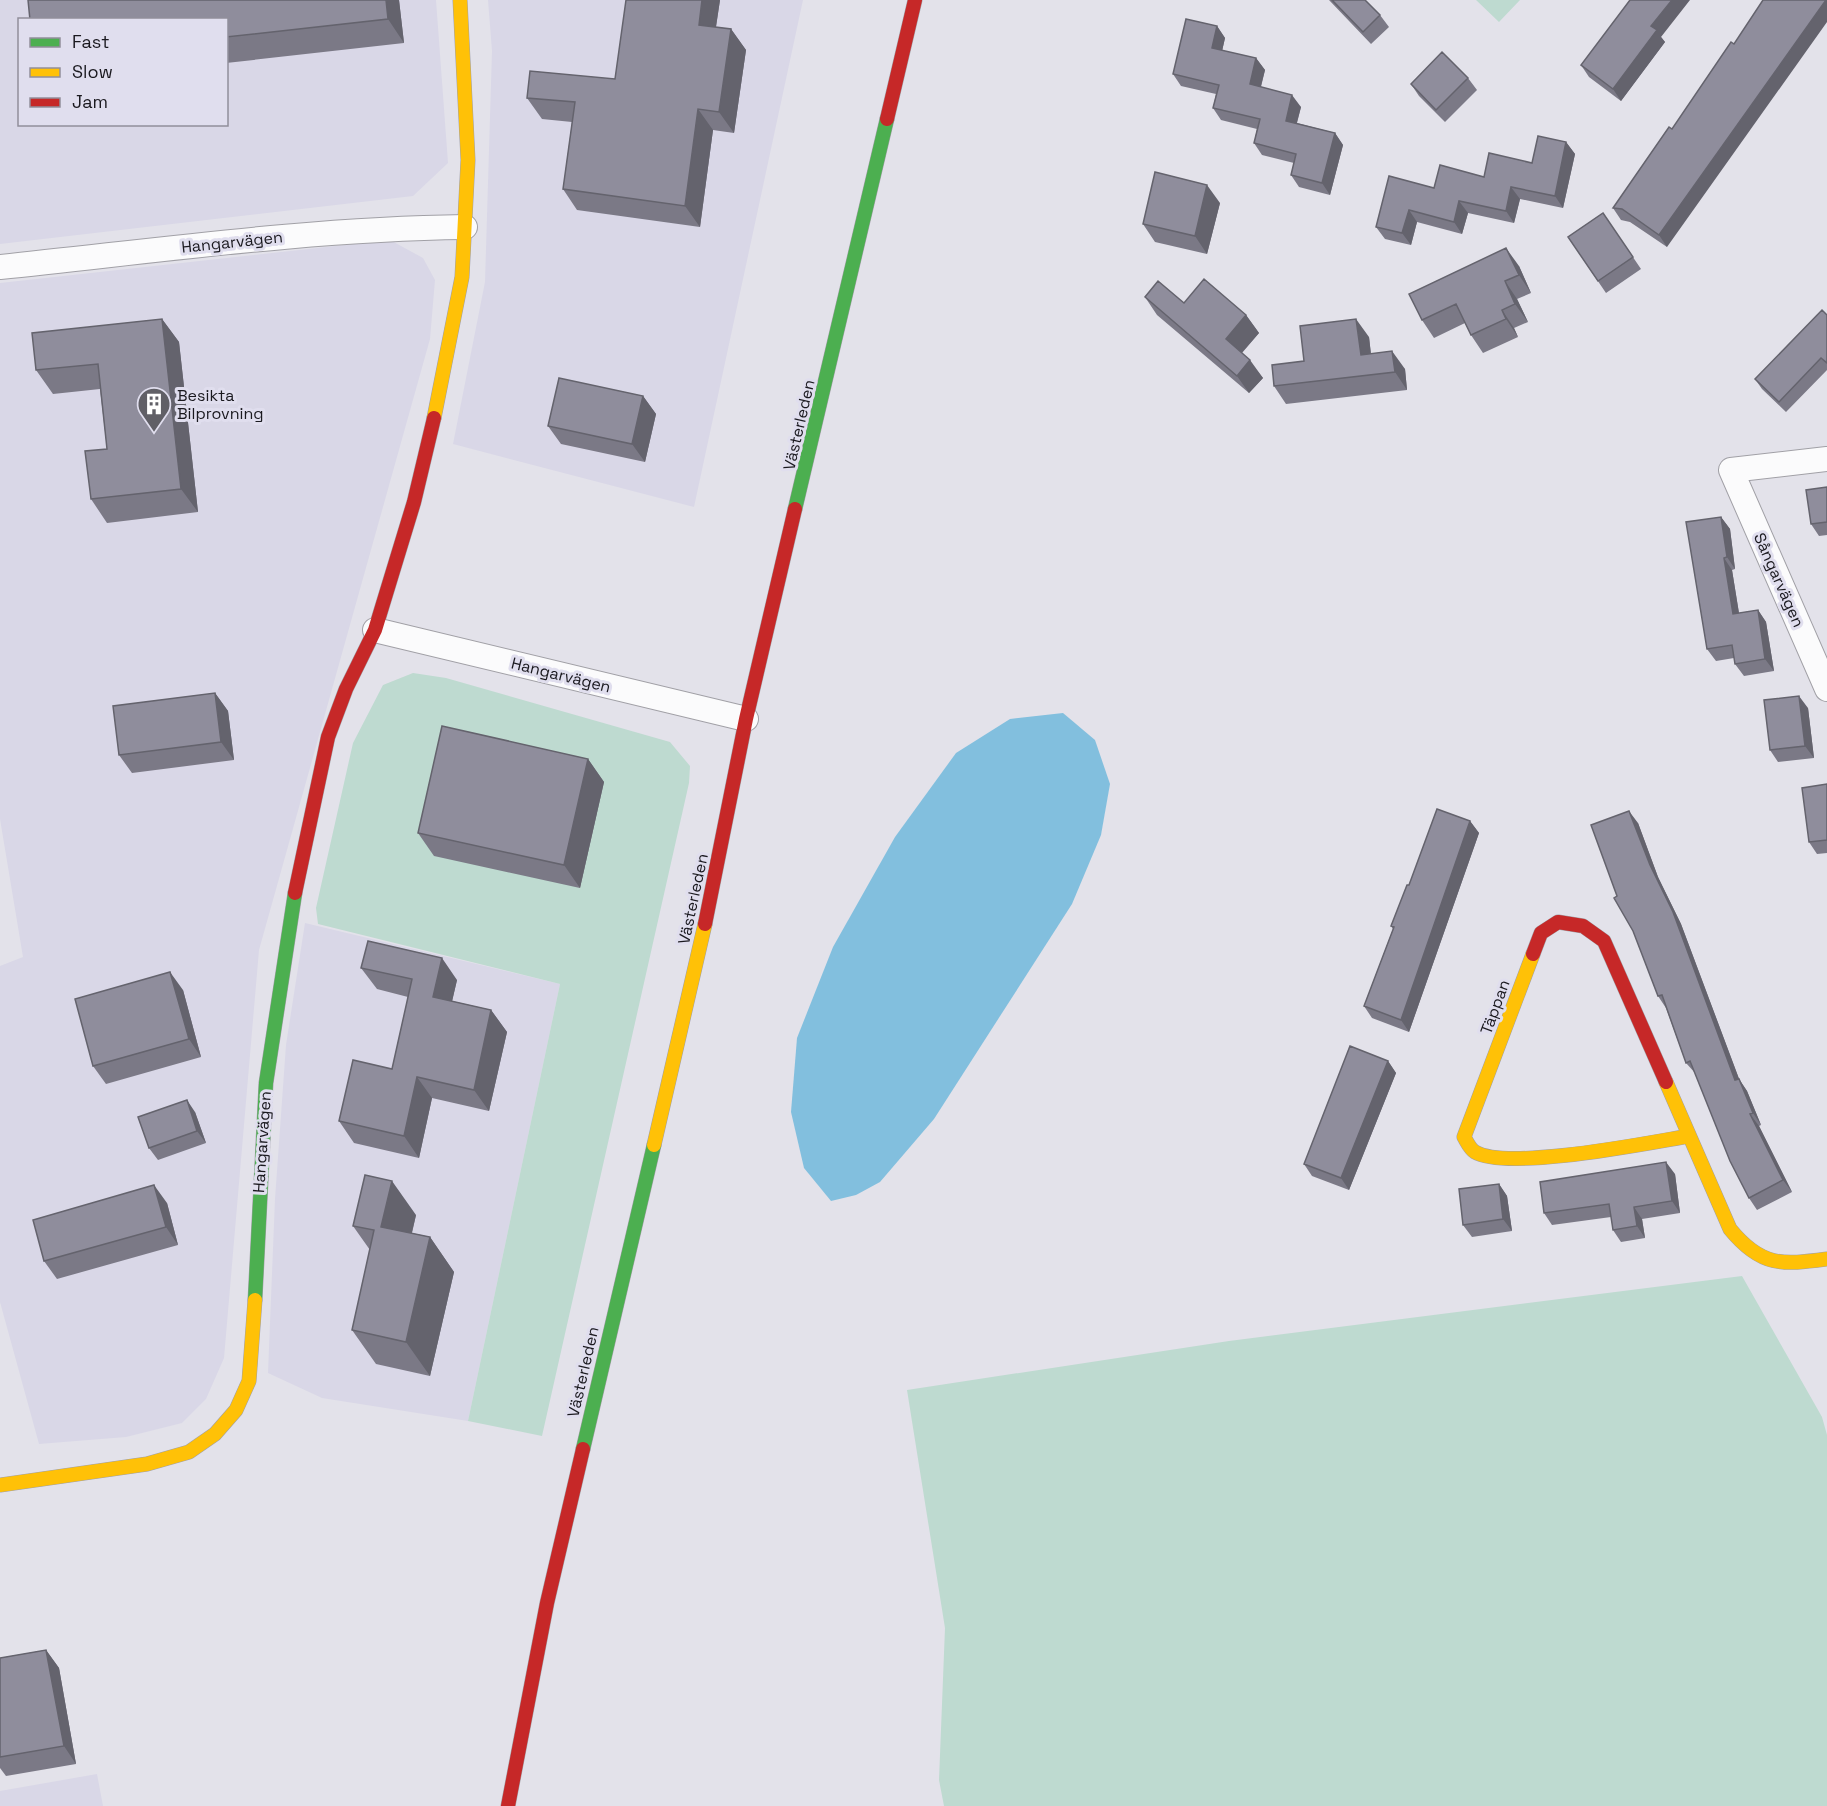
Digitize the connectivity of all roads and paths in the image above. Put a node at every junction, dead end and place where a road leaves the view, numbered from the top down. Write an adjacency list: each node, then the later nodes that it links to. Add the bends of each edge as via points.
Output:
1 (460, 0): 3 (street, Hangarvägen, via 468,160)
2 (915, 0): 8 (street, Västerleden)
3 (465, 226): 4 (street, Hangarvägen, via 289,236); 6 (street, Hangarvägen, via 462,277 444,378 414,502)
4 (0, 267)
5 (1827, 459): 7 (street, Sångarvägen, via 1731,470)
6 (375, 630): 8 (street, Hangarvägen); 11 (street, Hangarvägen, via 346,688 328,737 291,910 266,1083 249,1381 236,1410 215,1434 189,1452 147,1464)
7 (1827, 689)
8 (746, 719): 12 (street, Västerleden, via 702,941 547,1603)
9 (1689, 1136): 9 (street, Täppan, via 1604,941 1583,926 1558,922 1541,933 1464,1137 1473,1151 1494,1158 1530,1158); 10 (street, via 1730,1229 1746,1250 1769,1262)
10 (1827, 1259)
11 (0, 1485)
12 (508, 1806)

